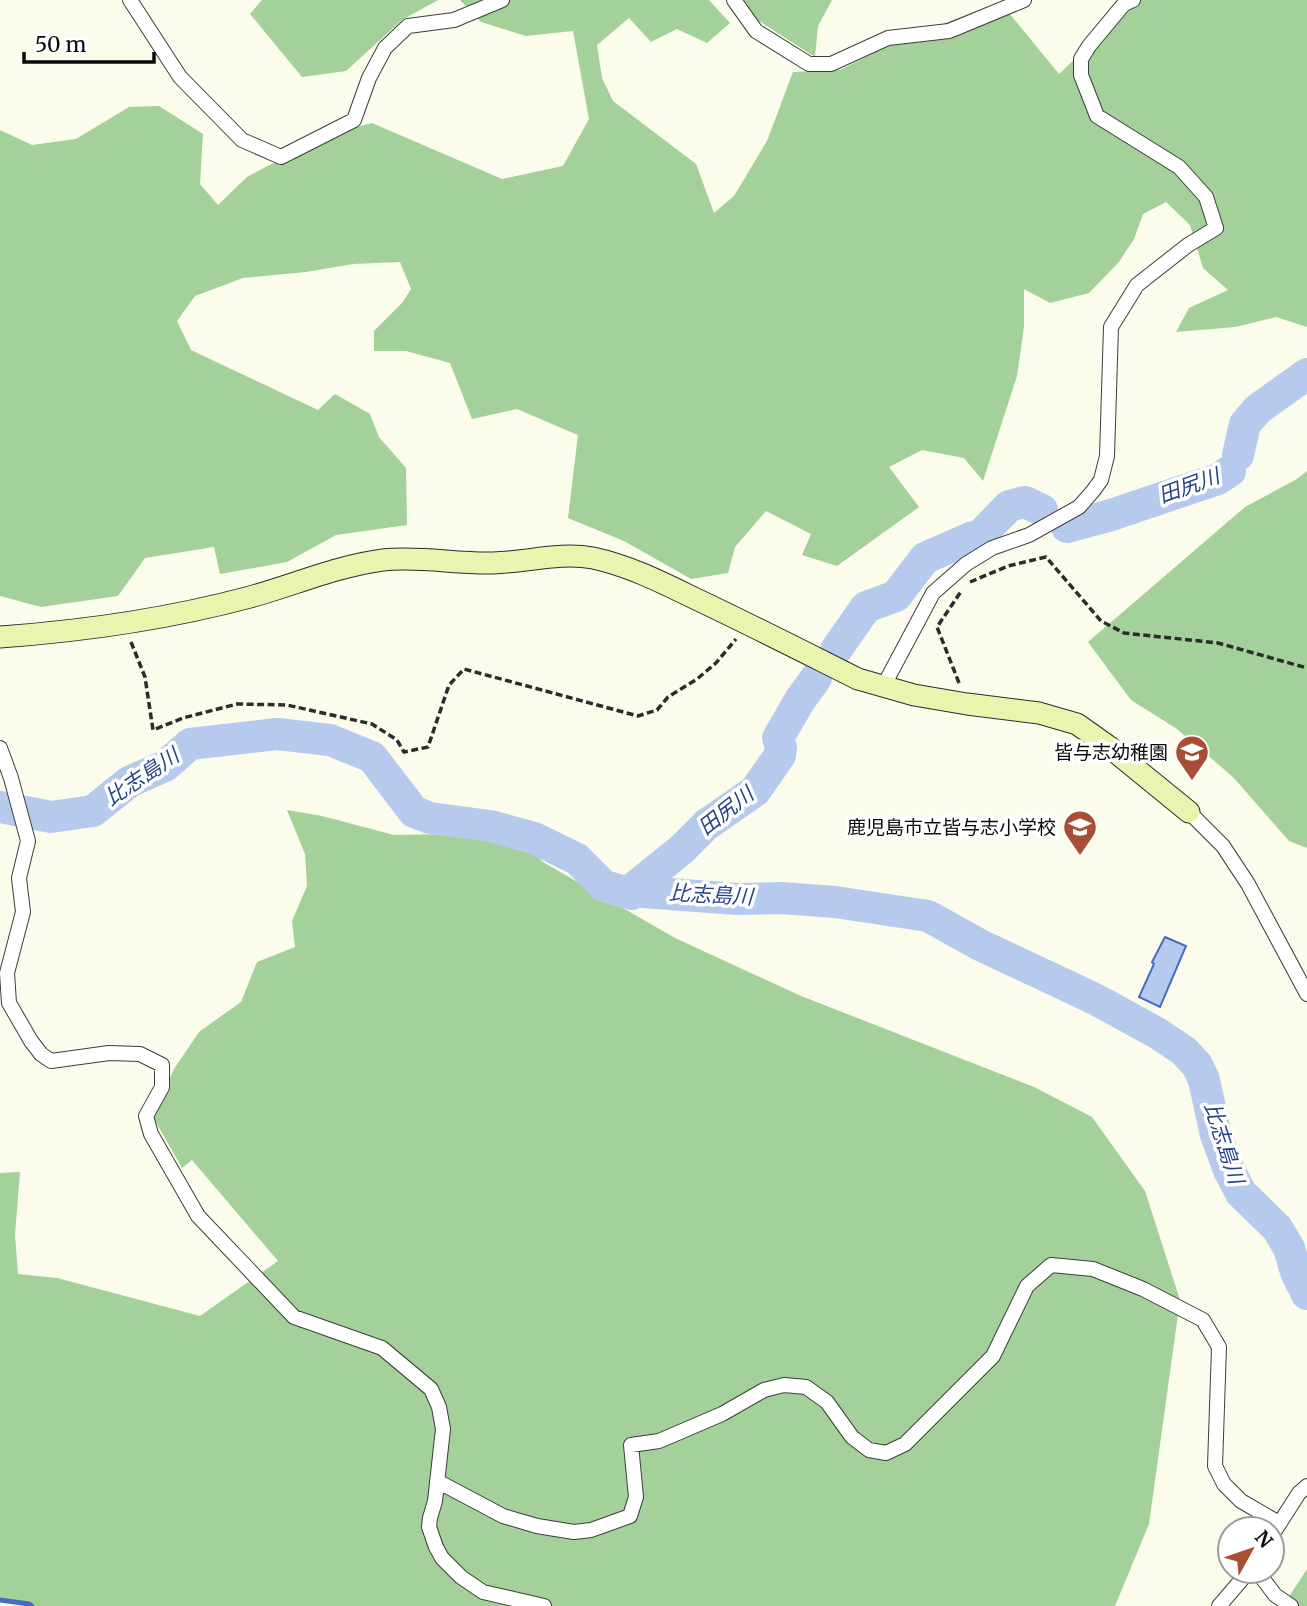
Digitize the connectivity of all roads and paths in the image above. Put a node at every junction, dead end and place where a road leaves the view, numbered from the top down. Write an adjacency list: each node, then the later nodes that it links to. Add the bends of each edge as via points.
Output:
1 (130, 0): 2 (street, via 180,77 242,140 281,157 354,120 385,48 408,26 454,20)
2 (502, 0)
3 (734, 0): 4 (street, via 756,31 809,64 831,64 888,38 949,31)
4 (1024, 0)
5 (1133, 0): 10 (street, via 1124,4 1089,46 1081,59 1081,75 1097,116 1179,167 1206,197 1216,228 1137,285 1111,327 1107,456 1094,491 1079,507 966,564 933,593)
6 (125, 623): 7 (street, via 250,597 382,561 416,558 494,563 561,556 618,564); 7 (path, via 145,677 153,730 237,704 287,705 372,724 397,740 404,752 428,747 449,685 464,669 638,716 657,710 668,697 697,679); 8 (street)
7 (748, 624): 10 (street)
8 (0, 637)
9 (1307, 668): 11 (path, via 1218,643 1124,633 1101,621 1046,557 967,583 937,627)
10 (883, 687): 11 (street)
11 (967, 704): 13 (street, via 1039,713 1077,724)
12 (0, 748): 15 (street, via 28,841 19,878 23,912 7,973 14,1016 51,1061 140,1054 162,1065 162,1087 146,1116 150,1133 198,1216 294,1317 382,1348 431,1389 443,1429)
13 (1189, 812): 14 (street, via 1223,846 1248,884)
14 (1307, 994)
15 (438, 1481): 17 (street, via 503,1516 574,1532 591,1530 630,1516 636,1497 631,1445 659,1441 764,1390 784,1385 806,1387 817,1394 852,1437 869,1450 886,1453 905,1444 993,1356 1027,1286 1051,1265 1093,1269 1203,1320 1219,1347 1215,1466 1224,1484); 21 (street, via 429,1527 442,1558 483,1592)
16 (1307, 1486): 18 (street)
17 (1258, 1515)
18 (1285, 1515)
19 (1237, 1585): 22 (street)
20 (1268, 1585): 23 (street)
21 (544, 1606)
22 (1219, 1606)
23 (1291, 1606)

